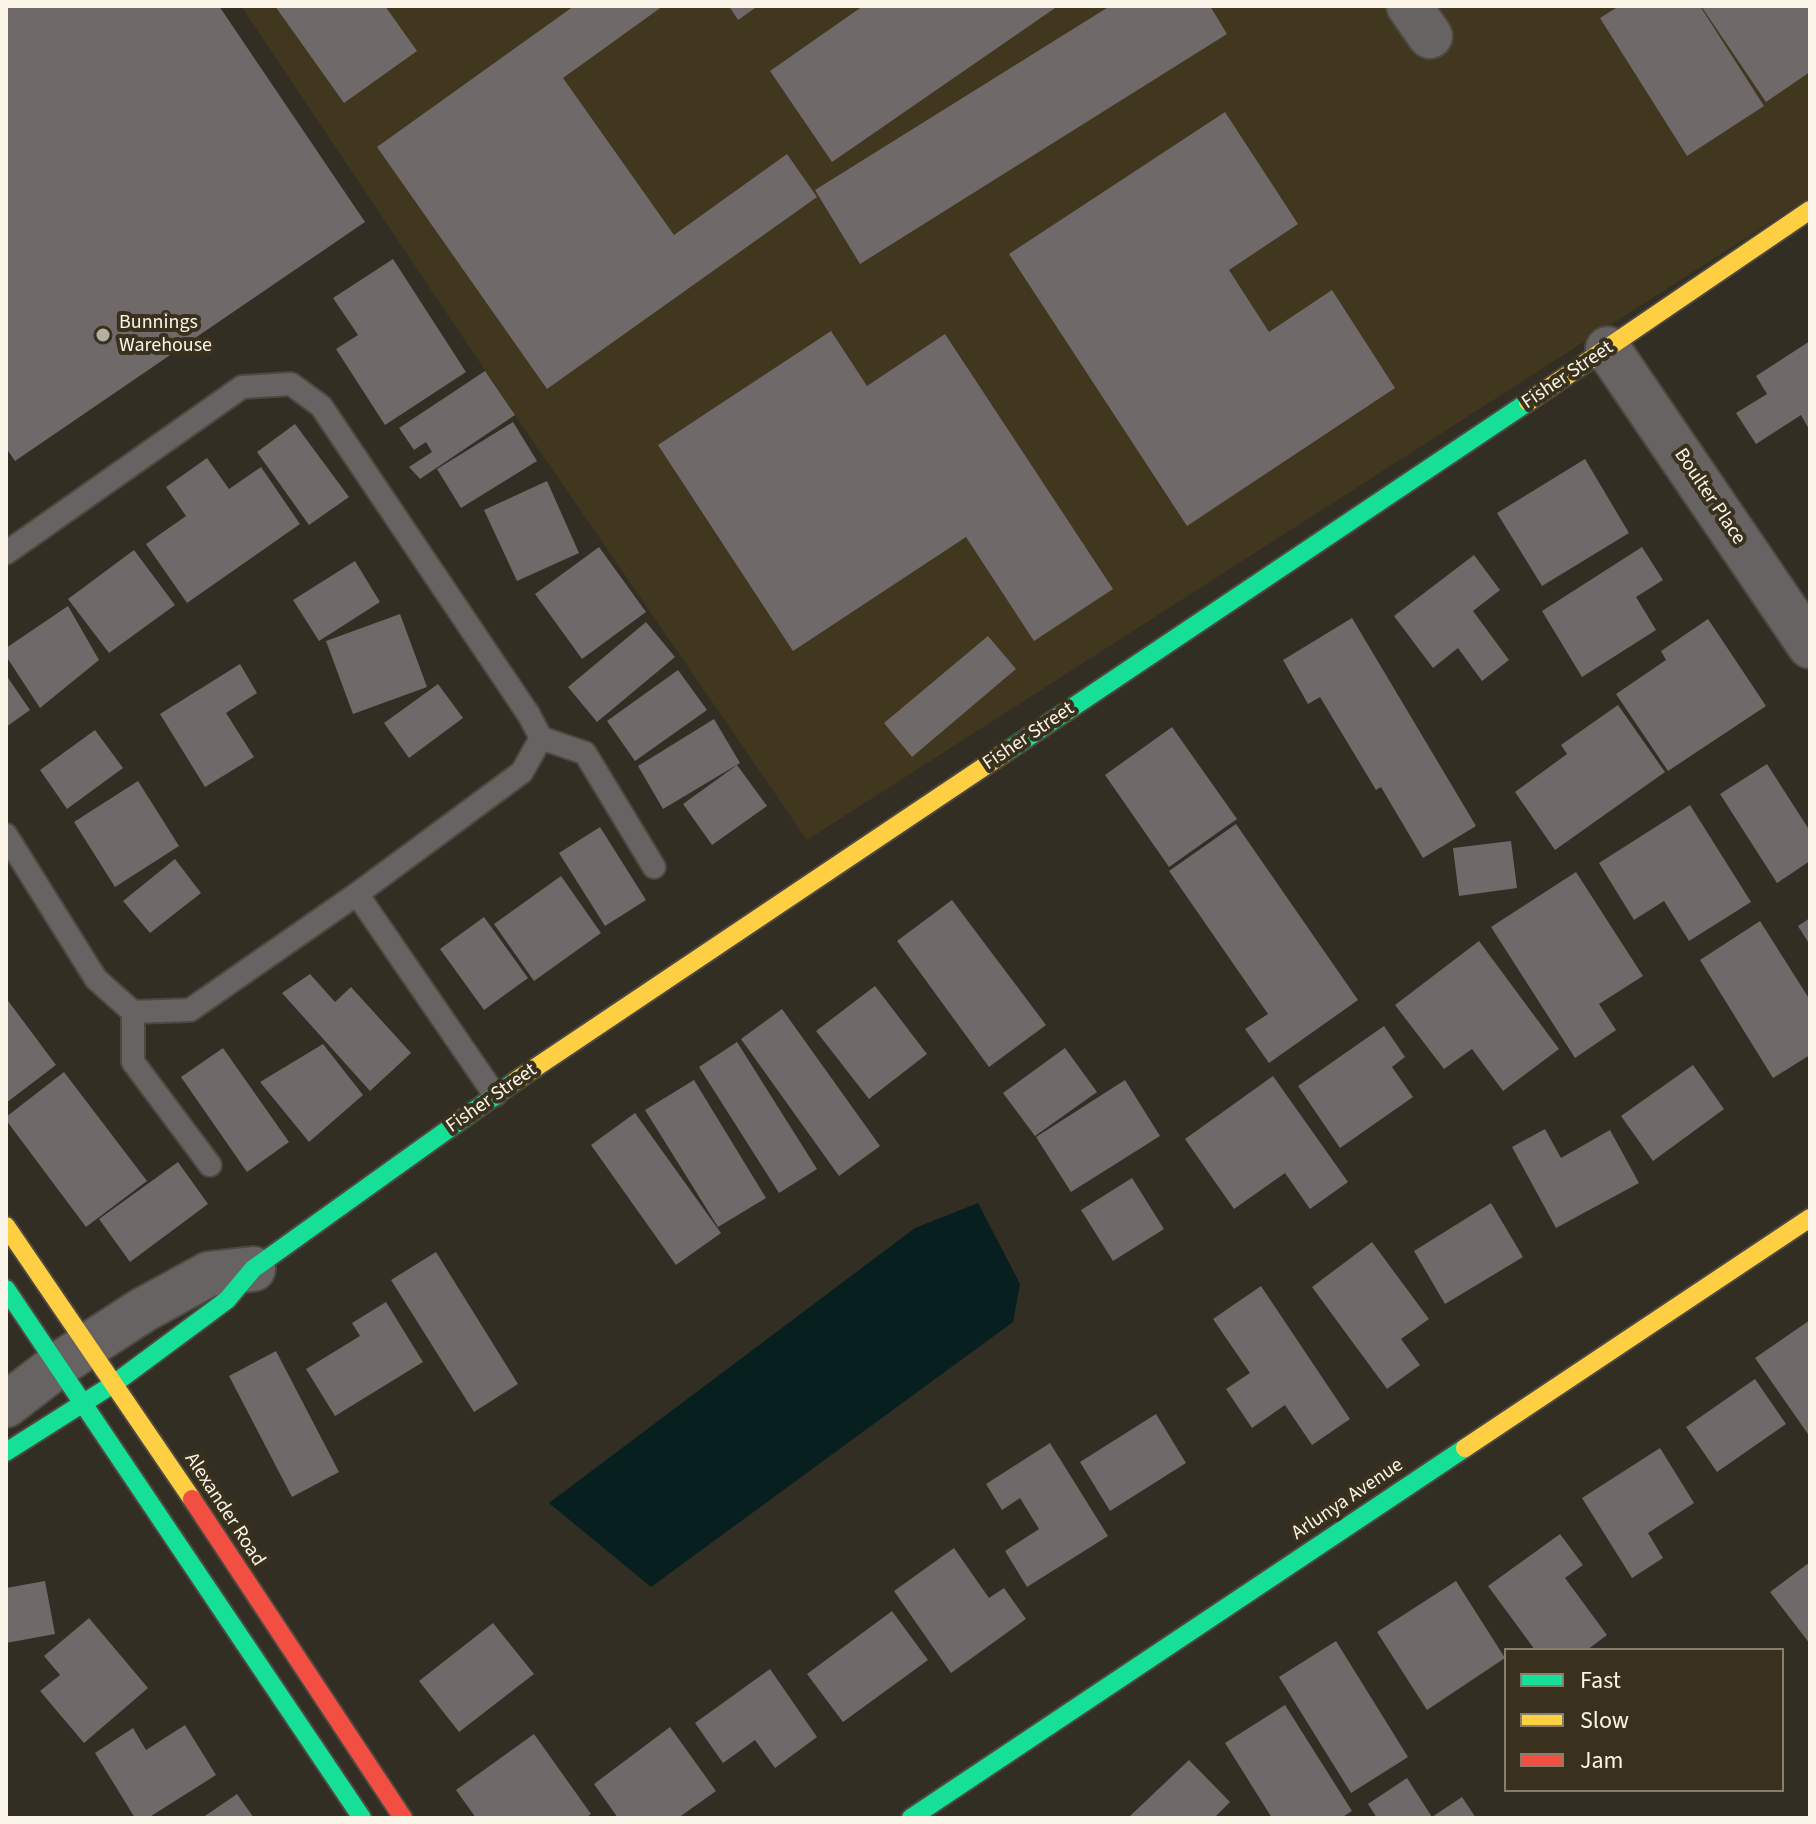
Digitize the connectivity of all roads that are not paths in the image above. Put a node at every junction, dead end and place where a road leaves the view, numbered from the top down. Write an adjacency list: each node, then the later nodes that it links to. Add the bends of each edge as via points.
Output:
1 (1810, 210): 2 (street, Fisher Street)
2 (1608, 349): 4 (street, Boulter Place); 10 (street, Fisher Street)
3 (6, 553): 5 (lane, via 242,387 291,384 321,406)
4 (1810, 646)
5 (541, 738): 7 (lane, via 585,753); 8 (lane, via 522,772)
6 (6, 835): 9 (lane, via 96,979)
7 (654, 867)
8 (357, 894): 9 (lane, via 190,1010); 10 (lane)
9 (133, 1012): 11 (lane, via 133,1062)
10 (495, 1095): 14 (street, Fisher Street)
11 (210, 1165)
12 (1810, 1218): 23 (street, Arlunya Avenue)
13 (6, 1226): 16 (street, Alexander Road)
14 (253, 1269): 16 (street, Fisher Street, via 209,1274); 17 (street, Fisher Street, via 227,1300)
15 (6, 1289): 16 (street, Alexander Road)
16 (73, 1355): 17 (street, Alexander Road); 18 (street, Alexander Road); 19 (street, Fisher Street)
17 (115, 1383): 18 (street, Fisher Street); 22 (street, Alexander Road)
18 (83, 1402): 20 (street, Fisher Street); 21 (street, Alexander Road)
19 (6, 1405)
20 (6, 1452)
21 (362, 1818)
22 (403, 1818)
23 (911, 1818)

